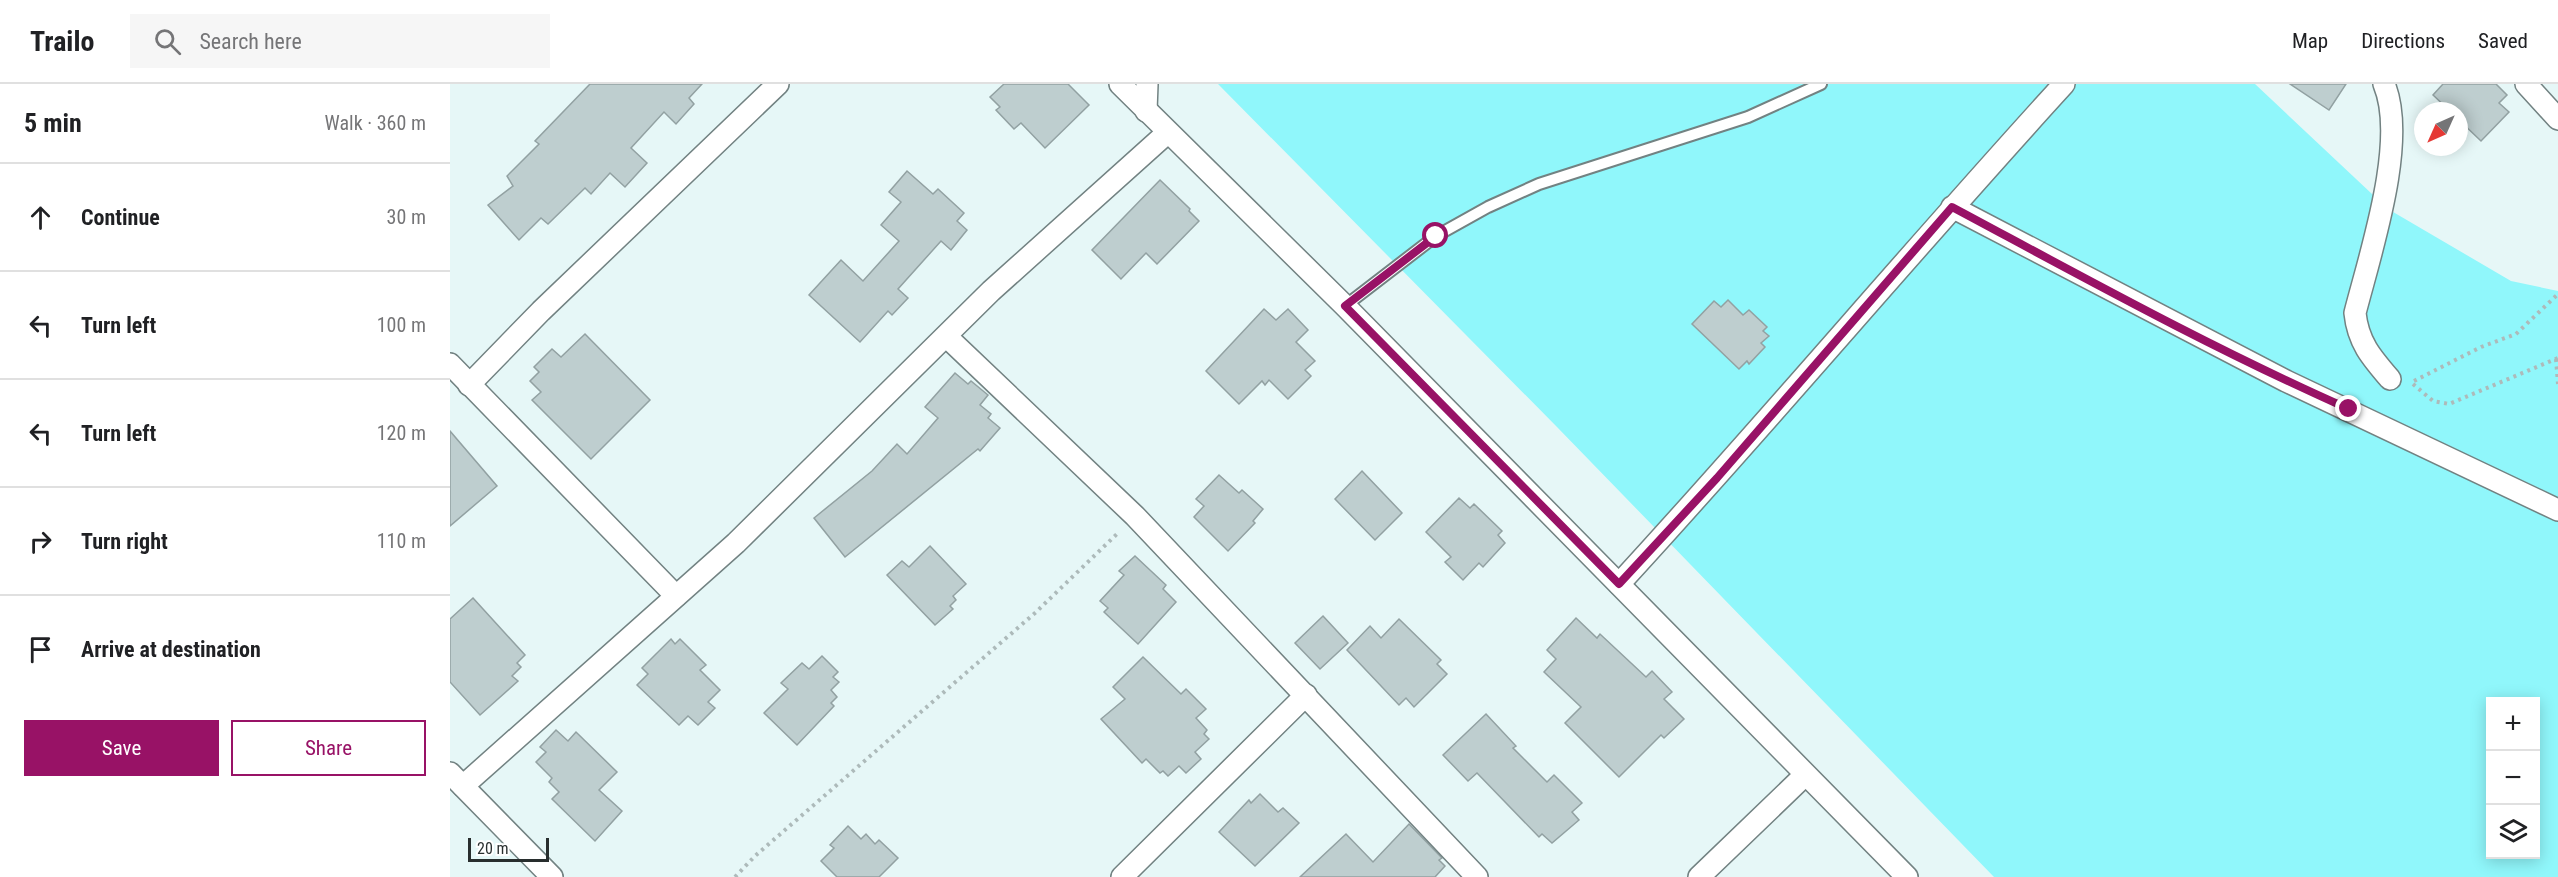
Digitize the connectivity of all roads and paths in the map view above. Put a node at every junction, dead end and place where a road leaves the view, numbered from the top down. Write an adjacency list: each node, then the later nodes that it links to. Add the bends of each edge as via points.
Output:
1 (778, 84): 20 (street)
2 (1120, 84): 8 (street)
3 (1147, 84): 8 (street)
4 (1821, 84): 13 (lane, via 1748,117 1539,184 1488,207 1436,236)
5 (2064, 84): 11 (street)
6 (2384, 84): 17 (street, via 2391,132 2386,185 2355,313 2357,333 2366,351)
7 (2526, 84): 9 (street)
8 (1146, 111): 10 (street)
9 (2558, 119)
10 (1167, 133): 13 (street); 14 (street, via 991,291)
11 (1952, 207): 21 (street, via 2286,381); 23 (street, via 1717,478)
12 (2558, 294): 18 (path, via 2516,334 2460,356)
13 (1345, 306): 23 (street)
14 (947, 337): 22 (street); 24 (street, via 736,543)
15 (2557, 358): 18 (path, via 2449,404 2433,401); 19 (path)
16 (450, 364): 20 (street)
17 (2390, 379): 18 (path, via 2400,377)
18 (2411, 382)
19 (2558, 384)
20 (469, 385): 24 (street)
21 (2558, 510)
22 (1135, 516): 25 (street); 29 (path, via 1035,613)
23 (1619, 584): 26 (street)
24 (676, 596): 27 (street)
25 (1306, 695): 30 (street); 31 (street)
26 (1805, 775): 32 (street); 33 (street)
27 (457, 780): 28 (street)
28 (552, 877)
29 (735, 877)
30 (1122, 877)
31 (1477, 877)
32 (1699, 877)
33 (1907, 877)

